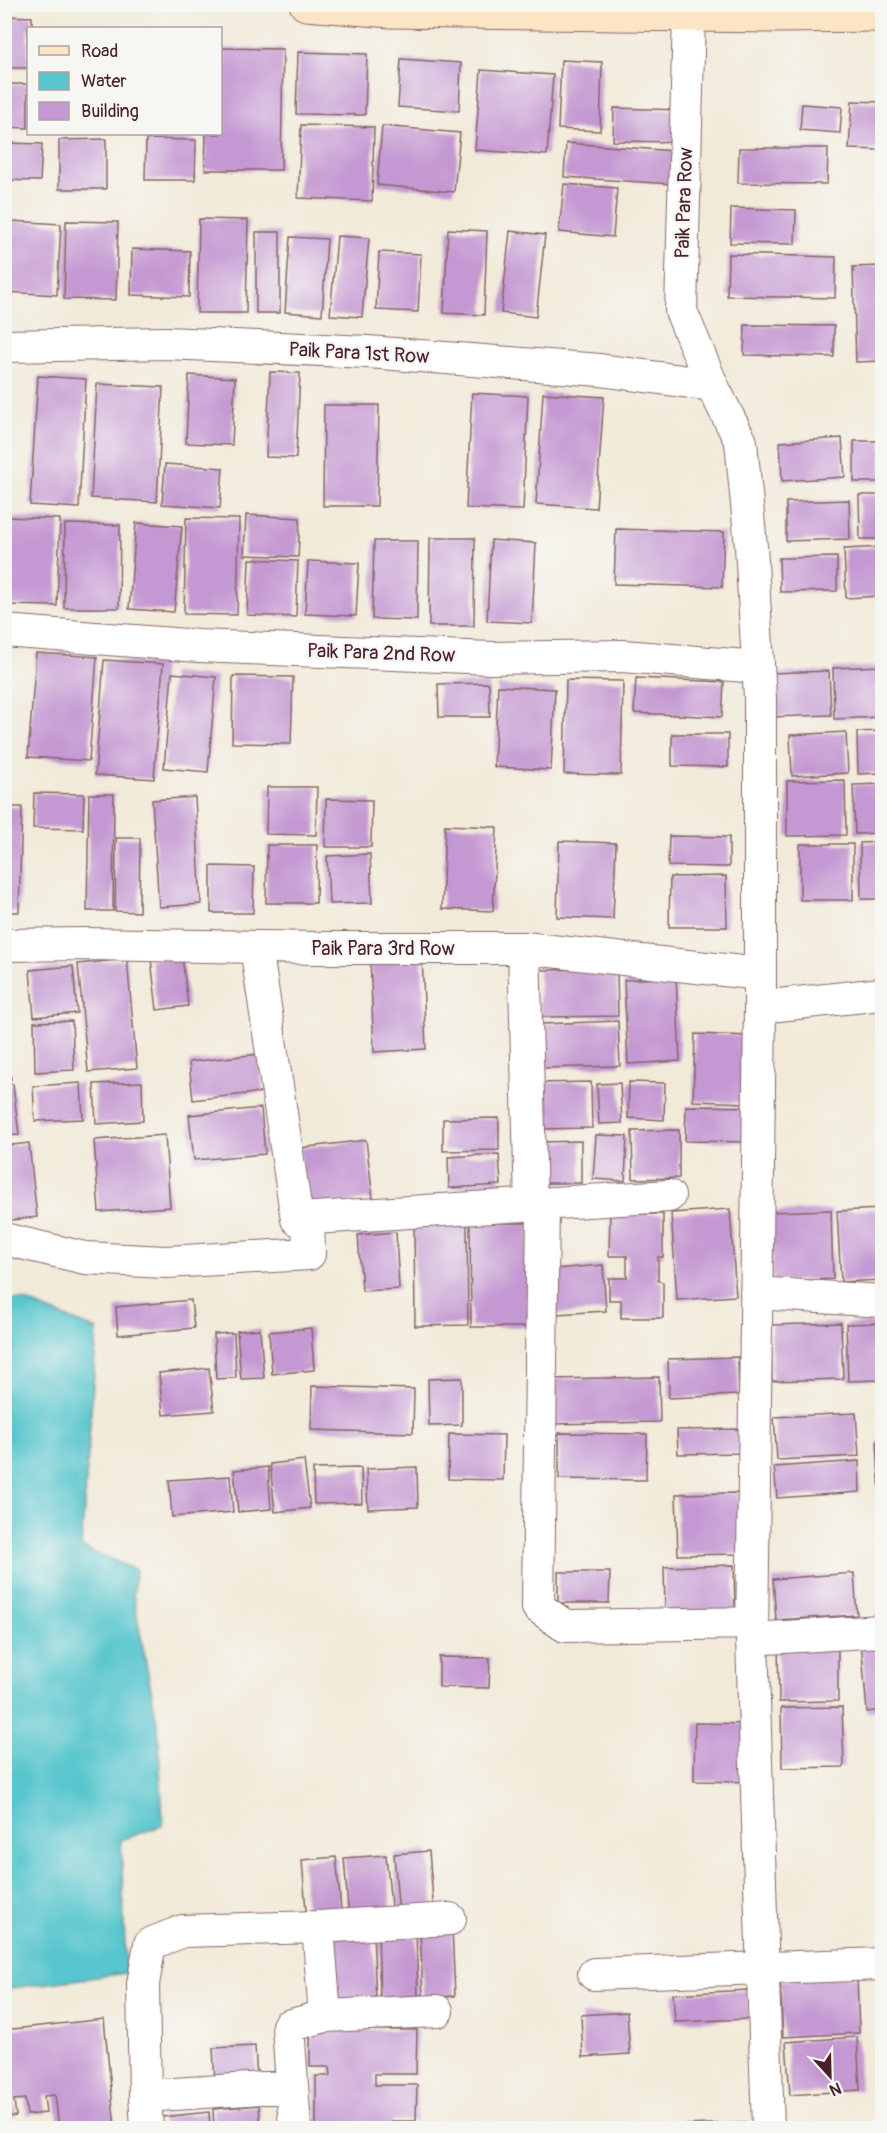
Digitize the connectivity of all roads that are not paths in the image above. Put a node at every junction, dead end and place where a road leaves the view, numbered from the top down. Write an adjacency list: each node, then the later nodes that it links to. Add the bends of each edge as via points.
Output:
1 (306, 4): 2 (street, via 390,11)
2 (689, 15): 3 (street); 5 (street, Paik Para Row, via 681,311)
3 (882, 15)
4 (4, 346): 5 (street, Paik Para 1st Row, via 166,343 368,352 600,370)
5 (712, 385): 7 (street, Paik Para Row, via 741,442)
6 (4, 631): 7 (street, Paik Para 2nd Row, via 199,646 491,658 623,656)
7 (758, 666): 11 (street, Paik Para Row)
8 (4, 945): 9 (street, Paik Para 3rd Row)
9 (256, 947): 10 (street, Paik Para 3rd Row); 16 (street, via 297,1219)
10 (524, 948): 11 (street, Paik Para 3rd Row); 15 (street)
11 (760, 974): 13 (street, Paik Para Row)
12 (882, 994): 13 (street)
13 (760, 1007): 18 (street, Paik Para Row)
14 (669, 1196): 15 (street)
15 (537, 1204): 16 (street); 20 (street, via 538,1607 565,1626)
16 (308, 1218): 17 (street, via 309,1254 166,1262 86,1258)
17 (4, 1239)
18 (756, 1293): 19 (street); 20 (street, Paik Para Row)
19 (882, 1301)
20 (752, 1631): 21 (street); 25 (street, Paik Para Row)
21 (882, 1631)
22 (450, 1919): 23 (street)
23 (318, 1928): 28 (street); 30 (street, via 183,1931 150,1944 143,1984)
24 (882, 1964): 25 (street)
25 (763, 1969): 26 (street); 33 (street, Paik Para Row)
26 (594, 1974)
27 (437, 2011): 28 (street)
28 (326, 2016): 29 (street, via 288,2026)
29 (292, 2086): 30 (street); 32 (street)
30 (145, 2096): 31 (street)
31 (147, 2128)
32 (295, 2128)
33 (768, 2128)

